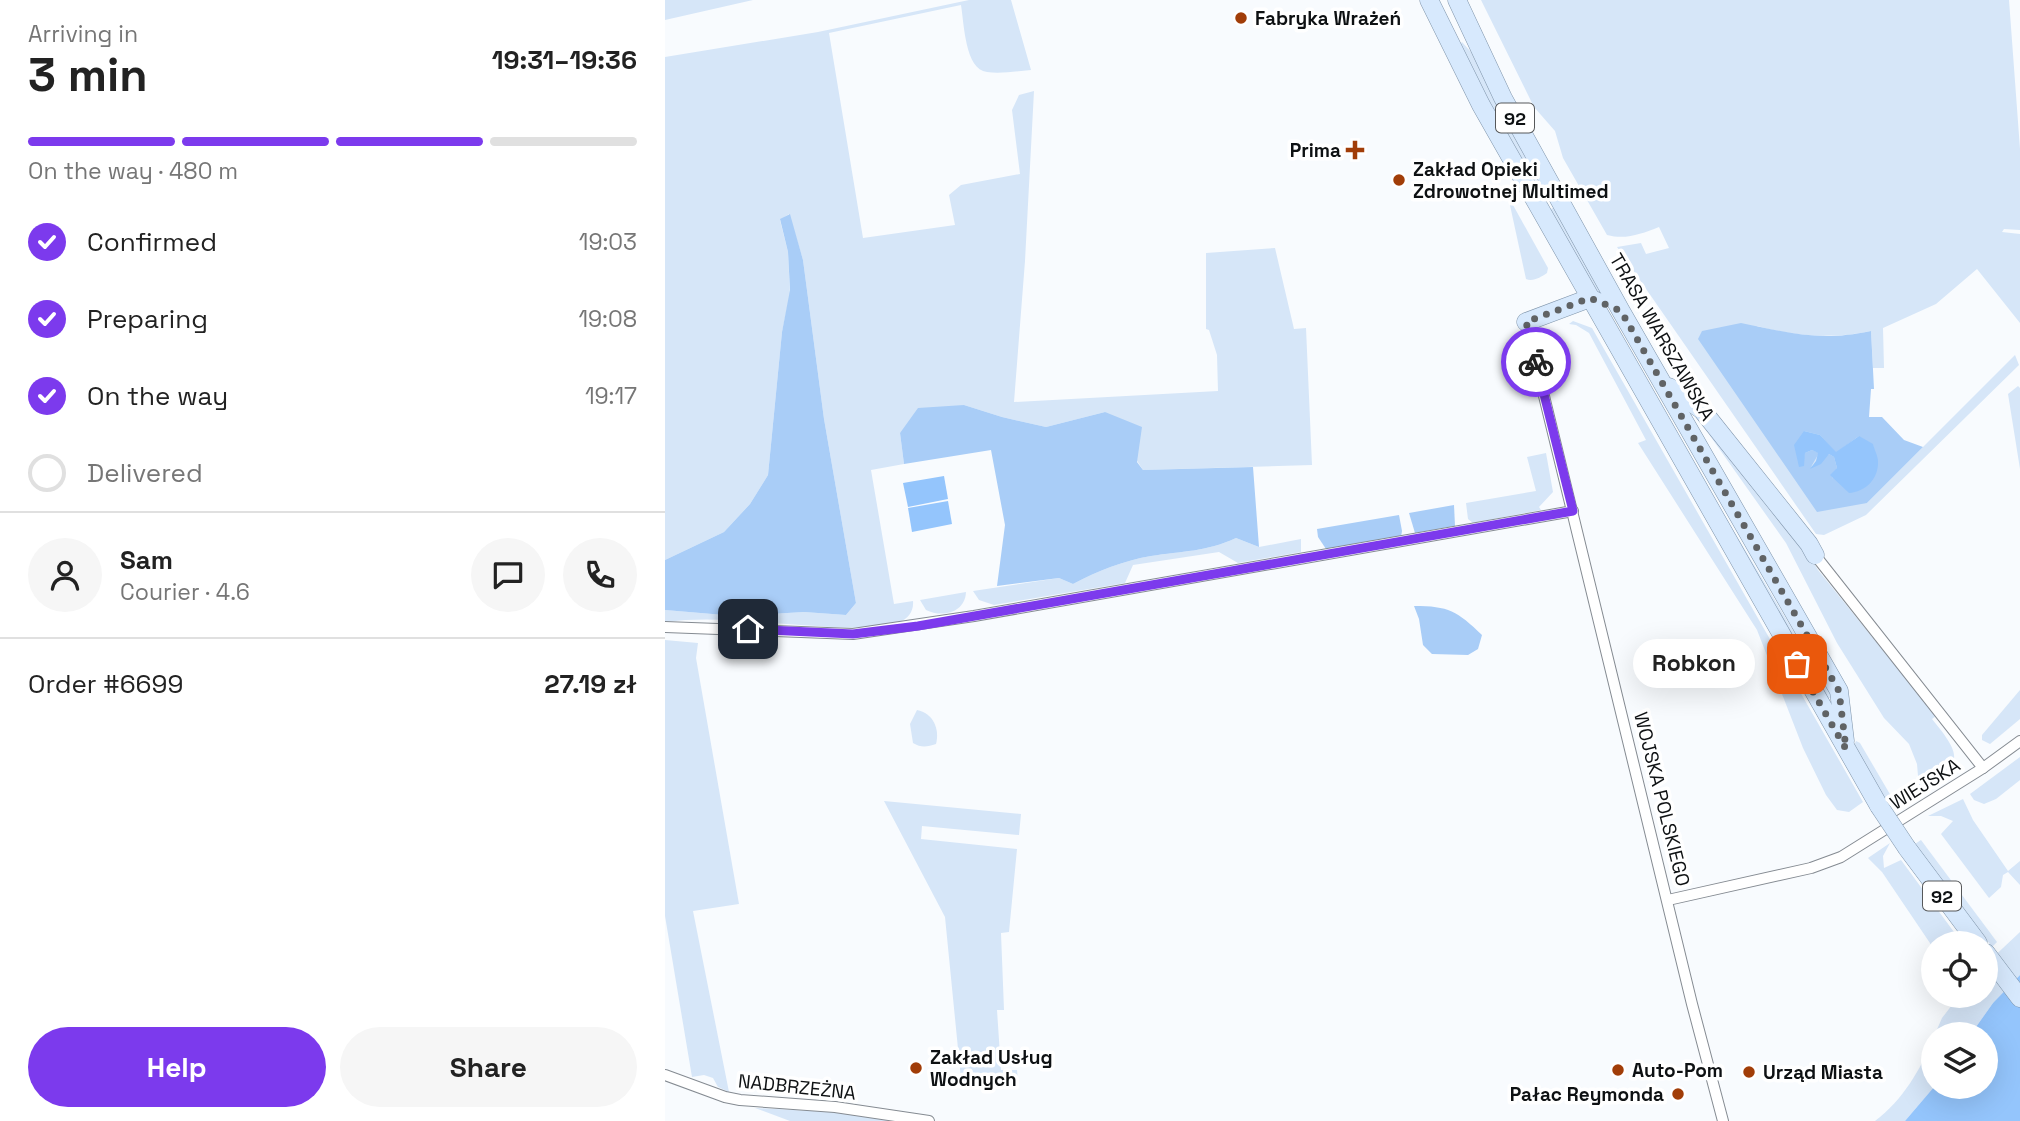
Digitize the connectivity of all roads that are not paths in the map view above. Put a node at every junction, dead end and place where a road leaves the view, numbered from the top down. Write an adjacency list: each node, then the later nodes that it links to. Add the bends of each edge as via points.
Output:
1 (1429, 0): 3 (main road, 92, via 1462,71)
2 (1457, 0): 4 (main road, TRASA WARSZAWSKA / 92, via 1503,98)
3 (1590, 298): 4 (main road); 5 (main road); 11 (main road, 92)
4 (1621, 311): 6 (main road, TRASA WARSZAWSKA / 92)
5 (1526, 322): 7 (street, WOJSKA POLSKIEGO)
6 (1664, 384): 8 (main road, via 1702,410); 11 (main road, TRASA WARSZAWSKA / 92, via 1839,691)
7 (1573, 511): 9 (street, via 853,634); 13 (street, WOJSKA POLSKIEGO)
8 (1815, 555): 12 (street, WIEJSKA)
9 (665, 627)
10 (2020, 741): 12 (street)
11 (1846, 749): 14 (main road, 92, bridge, via 1907,848)
12 (1983, 768): 13 (street, WIEJSKA, via 1841,857)
13 (1668, 900): 19 (street, WOJSKA POLSKIEGO)
14 (1970, 931)
15 (1998, 969): 16 (main road)
16 (2020, 998)
17 (665, 1075): 18 (street, NADBRZEŻNA, via 740,1100 835,1107)
18 (929, 1121)
19 (1723, 1121)

